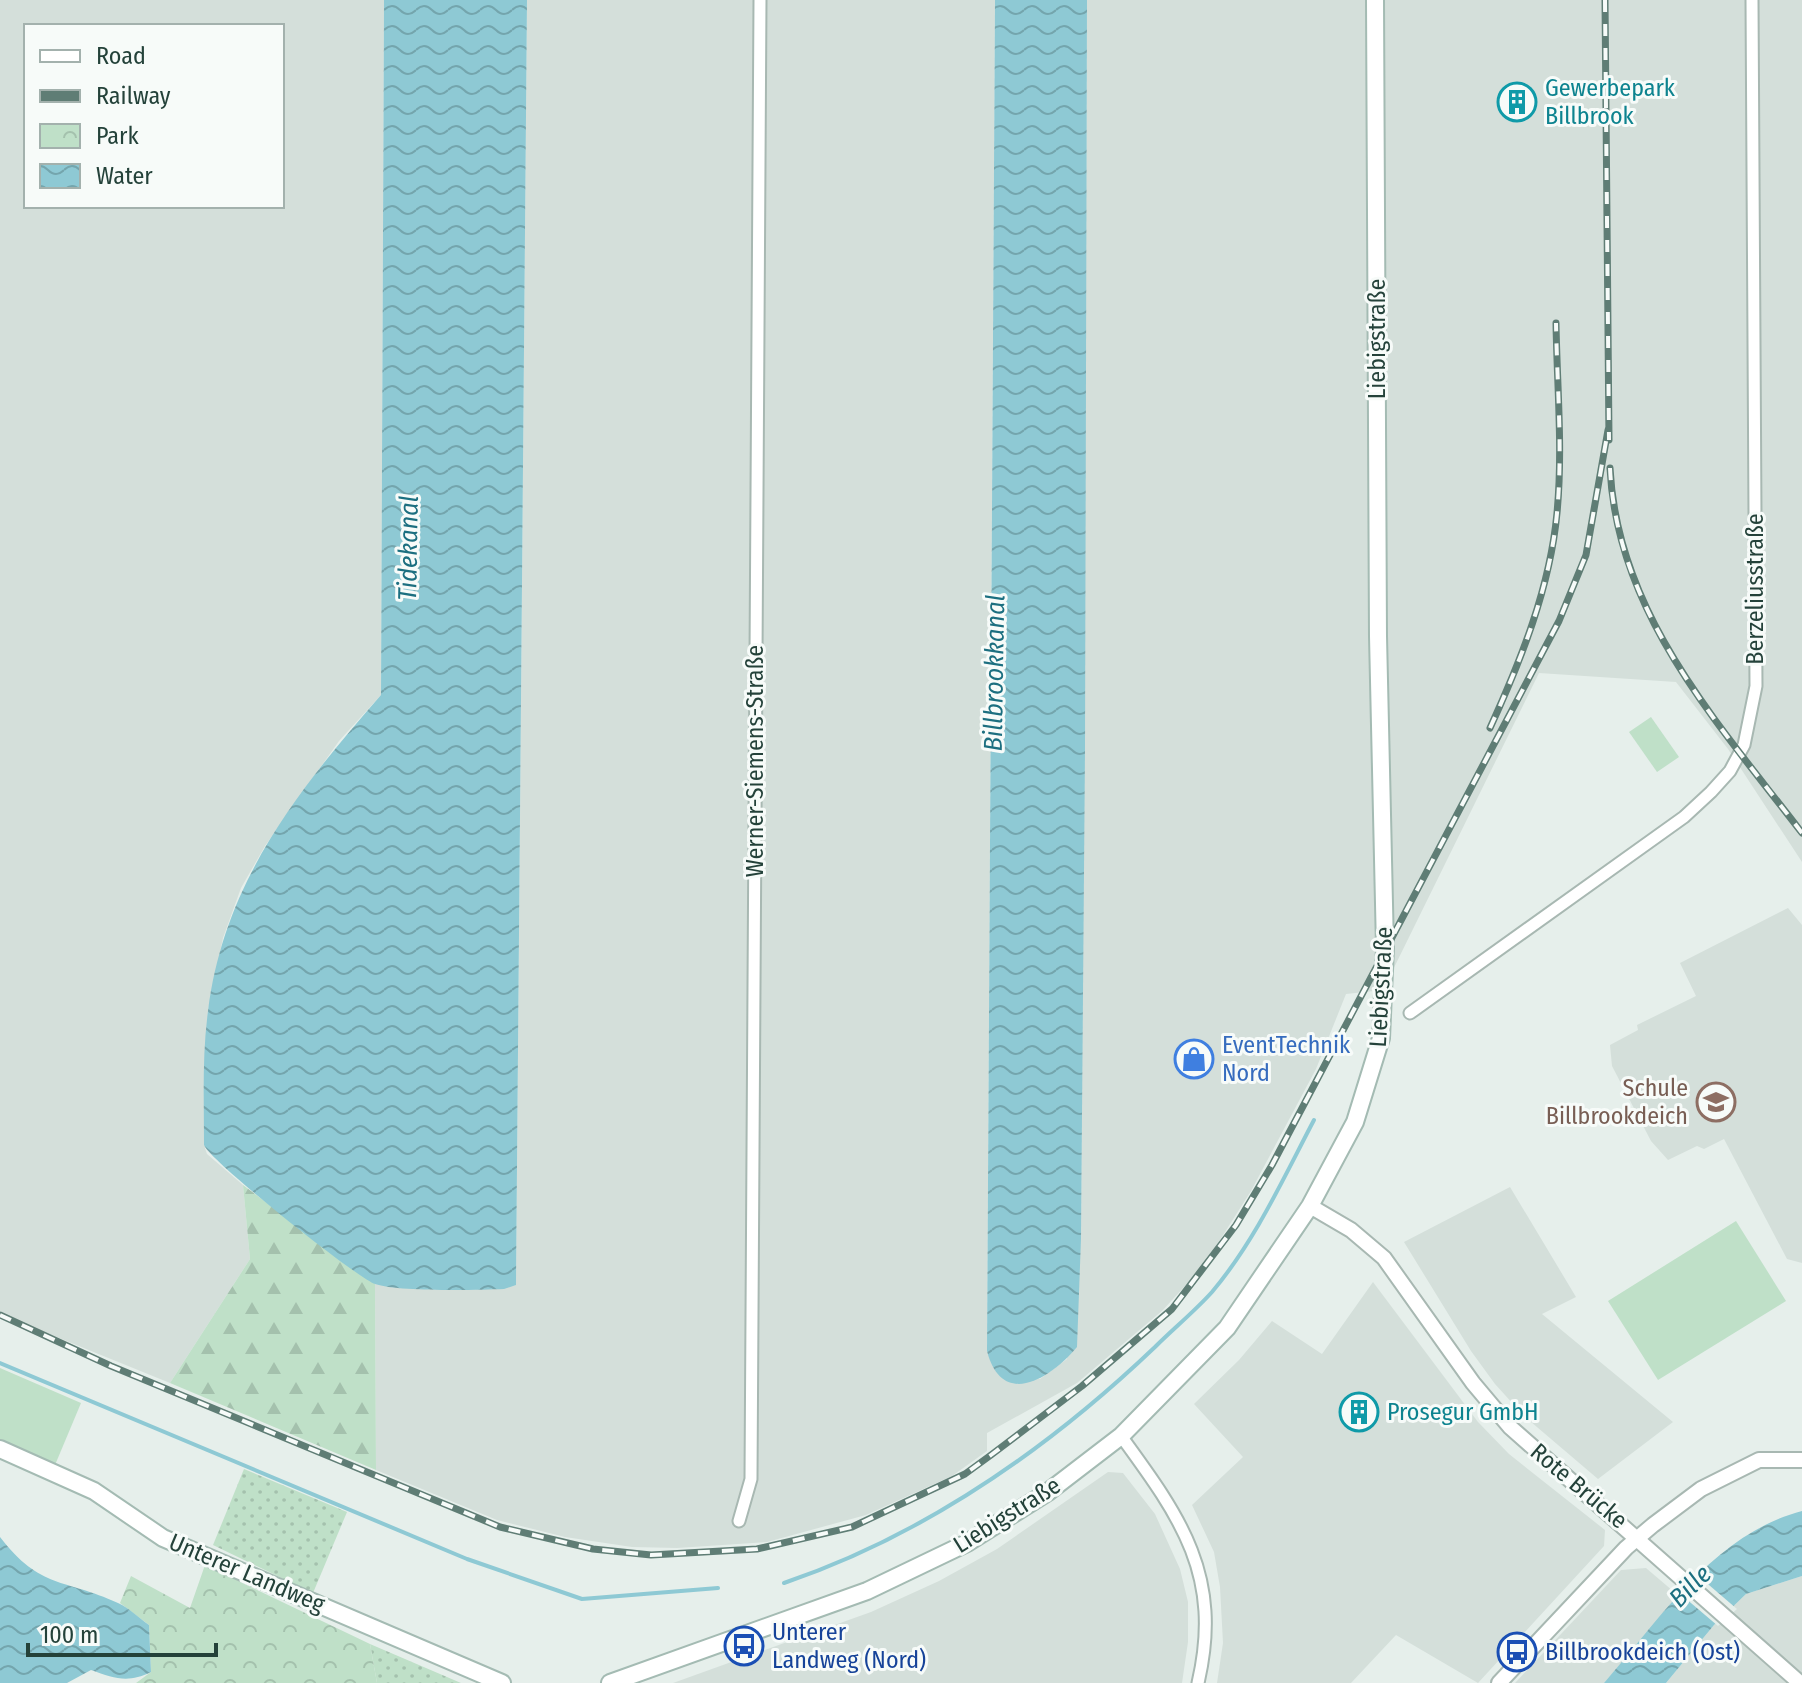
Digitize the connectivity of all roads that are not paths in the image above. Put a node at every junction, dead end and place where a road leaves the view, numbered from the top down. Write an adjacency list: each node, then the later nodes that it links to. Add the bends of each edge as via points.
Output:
1 (760, 0): 9 (street, Werner-Siemens-Straße, via 751,1479)
2 (1375, 0): 5 (main road, Liebigstraße, via 1383,1018 1374,1070 1359,1111)
3 (1752, 0): 4 (street, Berzeliusstraße, via 1756,686 1744,745 1730,771 1684,817)
4 (1410, 1013)
5 (1310, 1206): 6 (main road, Liebigstraße, via 1227,1328); 10 (street, Rote Brücke, via 1384,1258 1510,1427)
6 (1121, 1436): 11 (main road, Liebigstraße, via 1019,1512 919,1568); 14 (street, via 1163,1492 1194,1551 1206,1607)
7 (0, 1449): 12 (main road, Unterer Landweg, via 94,1491 163,1538)
8 (1802, 1460): 10 (street, via 1759,1460 1701,1489)
9 (739, 1521)
10 (1638, 1536): 15 (street); 16 (street, Rote Brücke)
11 (632, 1680): 13 (main road, Liebigstraße)
12 (502, 1683)
13 (610, 1683)
14 (1198, 1683)
15 (1499, 1683)
16 (1800, 1683)

